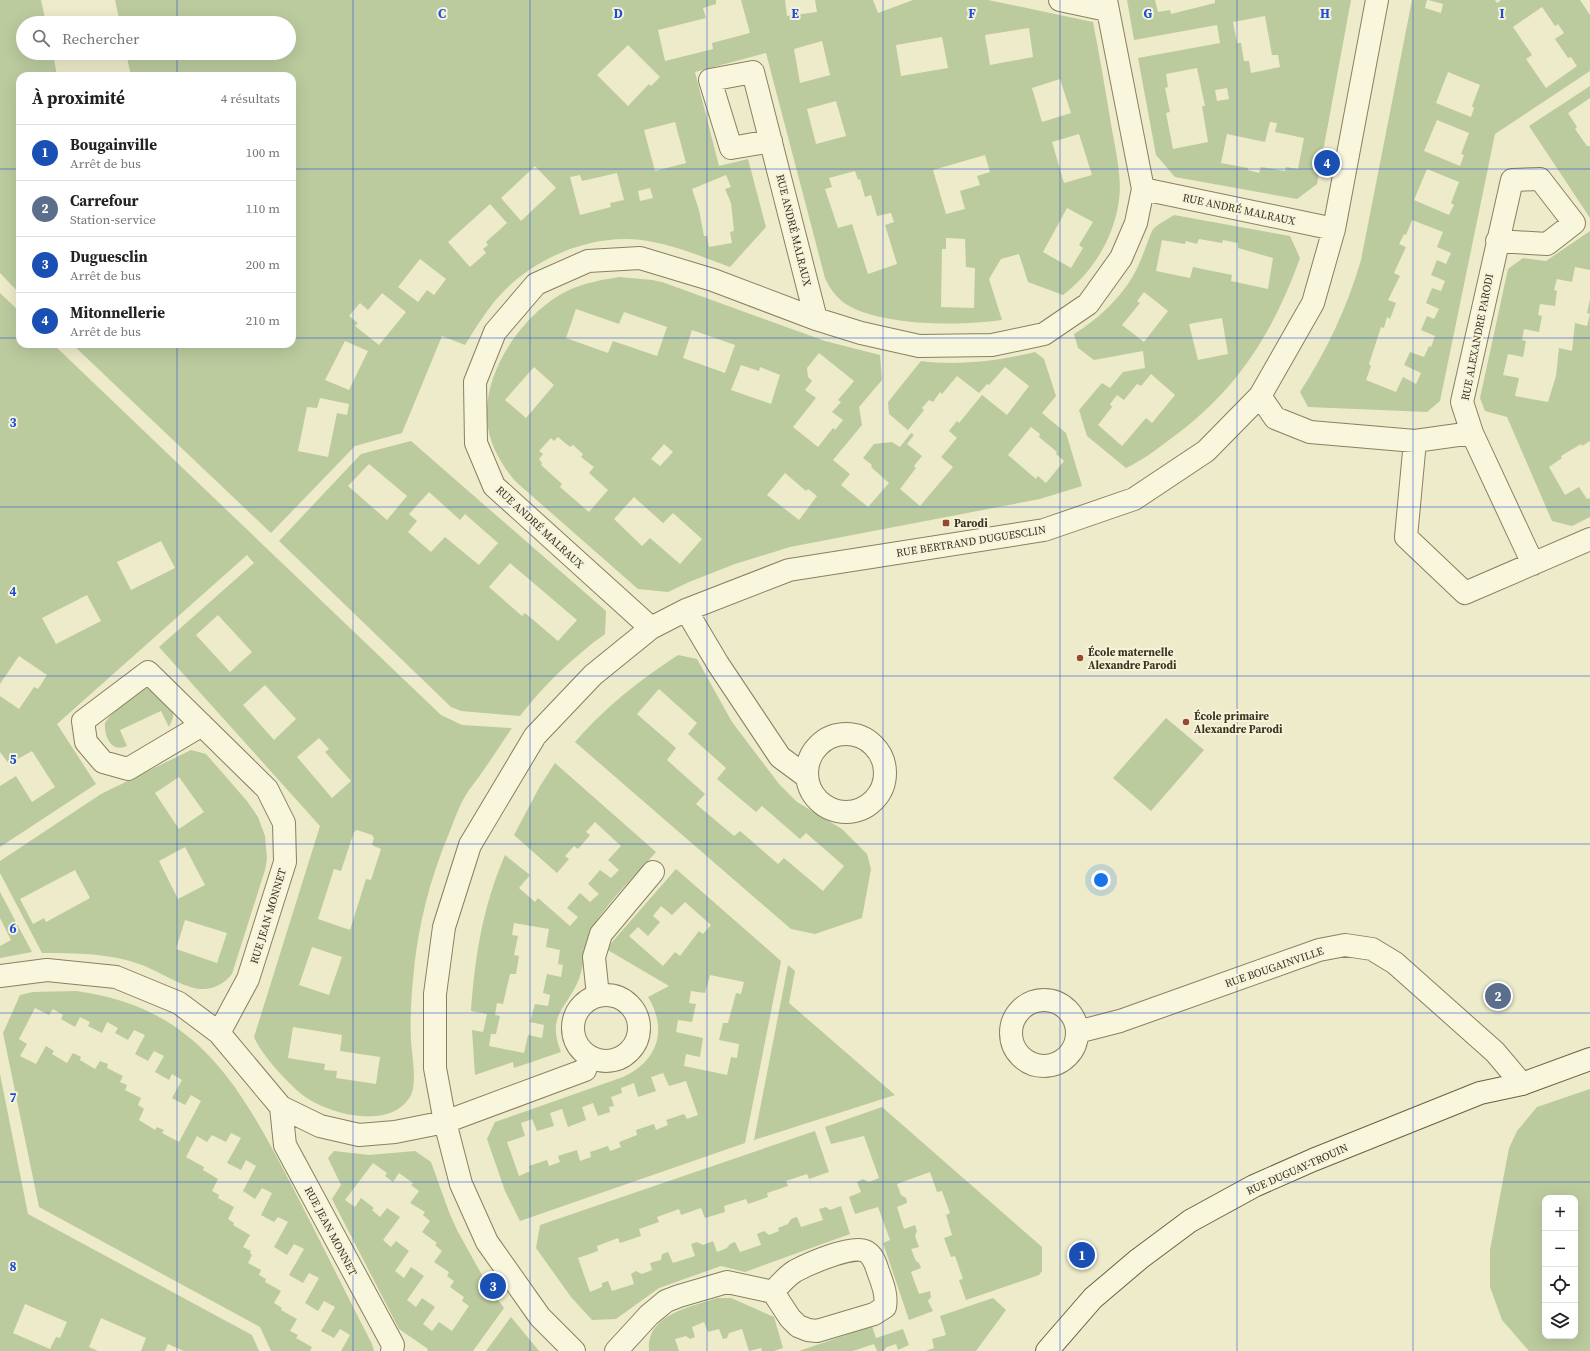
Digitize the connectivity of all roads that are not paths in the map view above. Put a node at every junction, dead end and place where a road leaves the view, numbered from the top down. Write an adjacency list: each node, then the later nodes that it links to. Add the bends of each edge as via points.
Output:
1 (1060, 0): 3 (street, RUE ANDRÉ MALRAUX)
2 (1377, 0): 6 (street, RUE BERTRAND DUGUESCLIN)
3 (1106, 5): 5 (street, RUE ANDRÉ MALRAUX)
4 (771, 141): 8 (street, RUE ANDRÉ MALRAUX)
5 (1143, 189): 6 (street, RUE ANDRÉ MALRAUX); 8 (street, RUE ANDRÉ MALRAUX, via 1136,223 1121,258 1088,304 1044,334 992,346 919,346 861,333)
6 (1334, 230): 9 (street, RUE BERTRAND DUGUESCLIN, via 1313,303)
7 (1497, 241): 10 (street, RUE ALEXANDRE PARODI, via 1462,402)
8 (816, 319): 15 (street, RUE ANDRÉ MALRAUX, via 713,280 640,258 588,261 536,284 495,332 475,382 476,443 494,486)
9 (1260, 396): 11 (street, via 1276,418 1310,432); 14 (street, RUE BERTRAND DUGUESCLIN, via 1206,451 1134,499 1044,530 789,570)
10 (1472, 432): 11 (street); 13 (street, RUE ALEXANDRE PARODI)
11 (1415, 441): 13 (street, via 1406,536 1466,593)
12 (1590, 539): 13 (street)
13 (1533, 564)
14 (686, 610): 15 (street, RUE BERTRAND DUGUESCLIN); 17 (street, via 718,664 780,757)
15 (651, 628): 27 (street, RUE BERTRAND DUGUESCLIN, via 593,675 535,736 470,845 444,927 435,994 434,1068)
16 (202, 725): 16 (street, RUE JEAN MONNET, via 148,672 83,721 86,742 103,762 128,769); 22 (street, RUE JEAN MONNET, via 267,790 284,823 285,862 248,979)
17 (807, 777)
18 (653, 872): 20 (street, via 601,934 594,957)
19 (0, 976): 22 (street, via 47,970 116,977 180,1003)
20 (598, 996): 23 (street, via 584,1003 573,1021 572,1032 575,1042); 23 (street, via 613,995 623,999 638,1017 640,1029 632,1050 623,1058 600,1062)
21 (1077, 1032): 25 (street, RUE BOUGAINVILLE, via 1120,1021 1319,950 1345,945 1372,949 1395,963 1495,1052)
22 (219, 1033): 26 (street)
23 (589, 1058): 27 (street, via 585,1070)
24 (1590, 1059): 25 (street, RUE DUGUAY-TROUIN)
25 (1522, 1084): 32 (street, RUE DUGUAY-TROUIN, via 1480,1093 1313,1160 1254,1186 1190,1220 1093,1298)
26 (281, 1107): 27 (street, via 320,1126 359,1135 395,1132); 29 (street, RUE JEAN MONNET, via 285,1145 393,1344)
27 (445, 1122): 30 (street, RUE BERTRAND DUGUESCLIN, via 461,1184 488,1242 540,1317)
28 (772, 1292): 28 (street, via 798,1326 817,1331 874,1314 886,1307 887,1298 873,1259 865,1251 852,1250 794,1272); 31 (street, via 727,1282 679,1296 666,1301 649,1315)
29 (392, 1351)
30 (574, 1351)
31 (616, 1351)
32 (1047, 1351)

